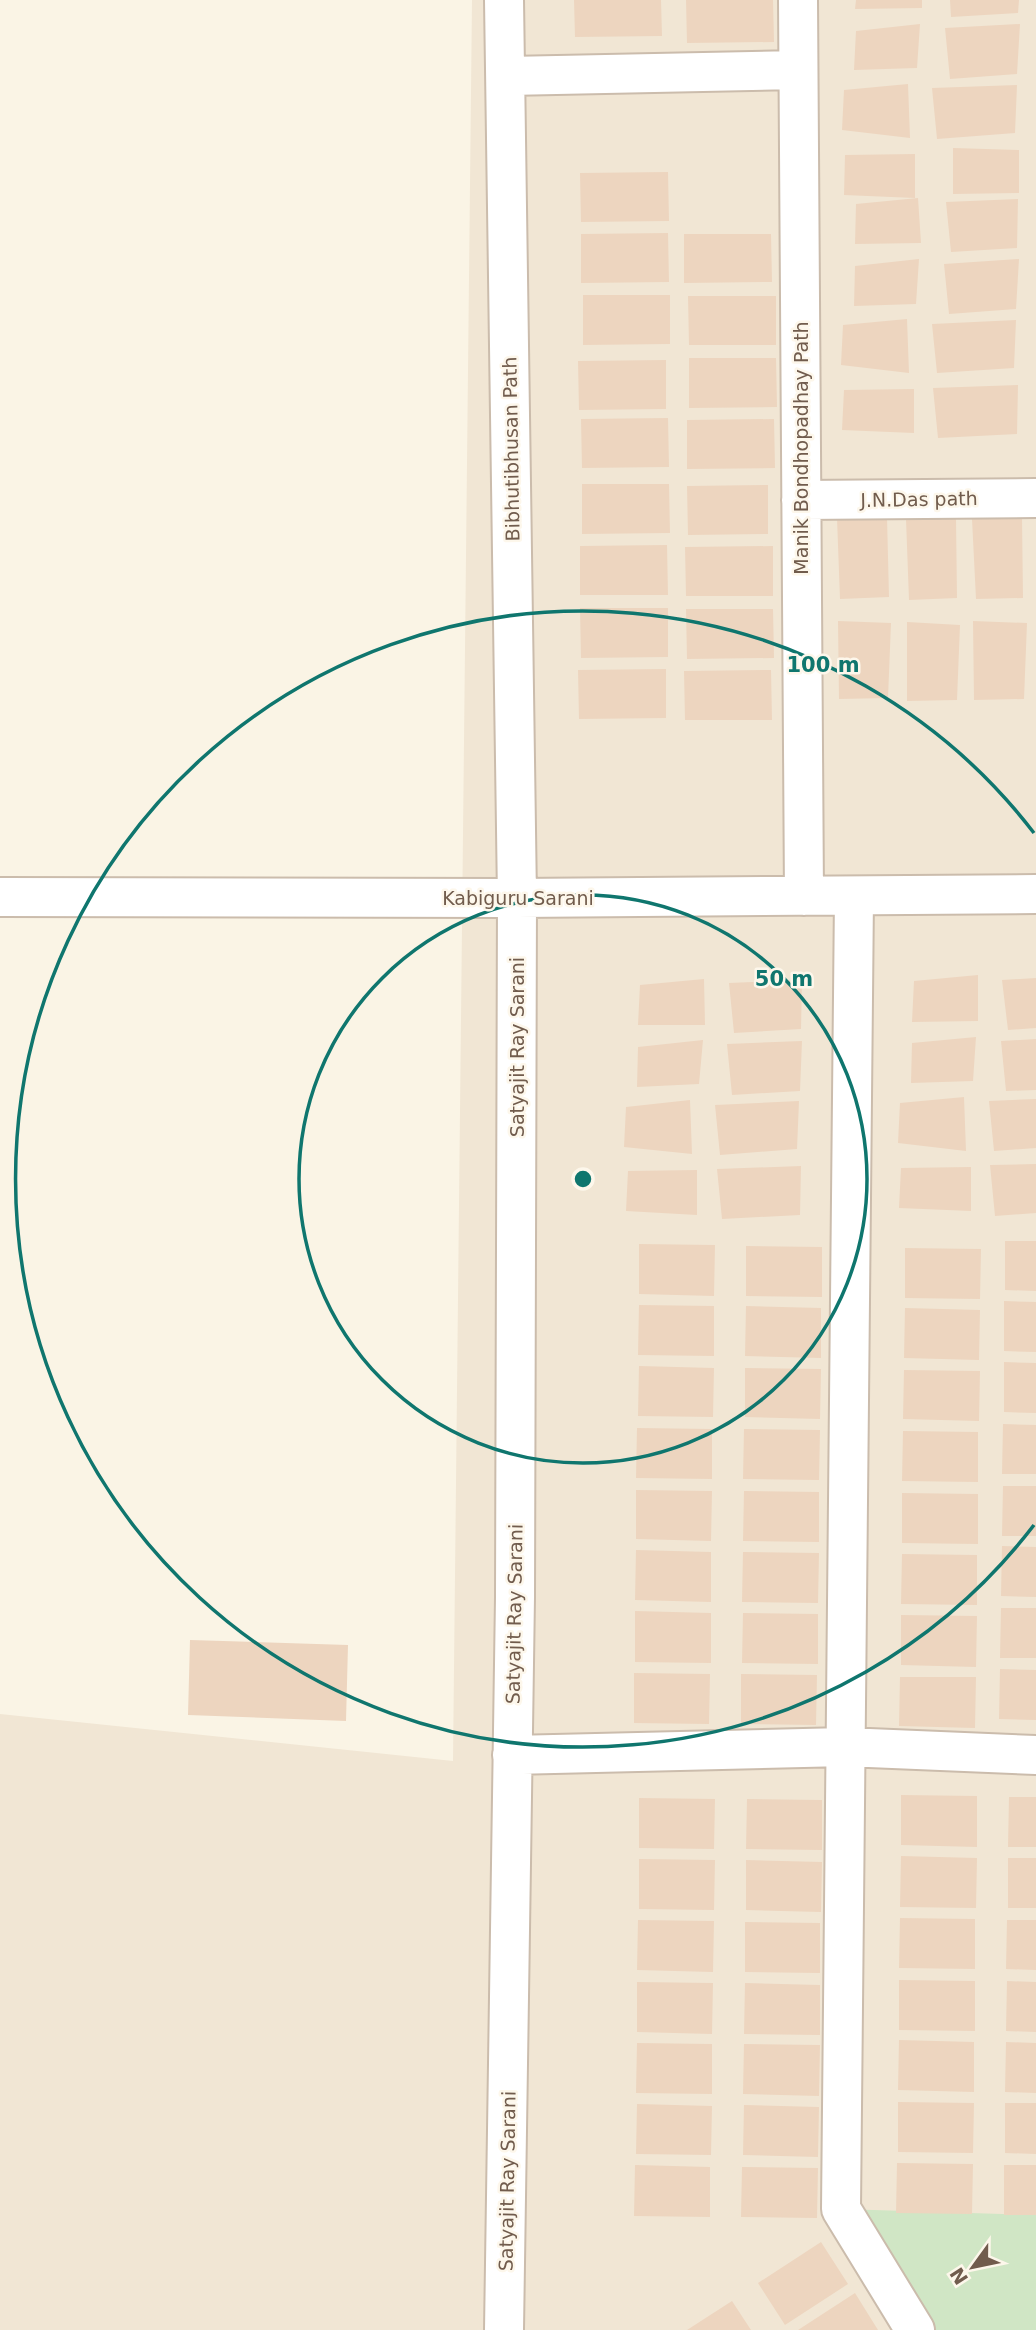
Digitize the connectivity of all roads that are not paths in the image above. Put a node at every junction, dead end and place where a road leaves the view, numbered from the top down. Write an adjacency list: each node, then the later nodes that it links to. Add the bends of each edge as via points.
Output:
1 (504, 0): 4 (street, Bibhutibhusan Path)
2 (797, 0): 3 (street, Manik Bondhopadhay Path)
3 (798, 69): 4 (street); 6 (street, Manik Bondhopadhay Path)
4 (506, 76): 11 (street, Bibhutibhusan Path)
5 (1036, 498): 6 (street, J.N.Das path)
6 (801, 500): 8 (street, Manik Bondhopadhay Path)
7 (1036, 894): 9 (street, Kabiguru Sarani)
8 (804, 896): 9 (street, Kabiguru Sarani); 11 (street, Kabiguru Sarani)
9 (854, 896): 12 (street)
10 (0, 897): 11 (street, Kabiguru Sarani)
11 (517, 898): 13 (street, Satyajit Ray Sarani)
12 (845, 1747): 13 (street); 14 (street); 16 (street, via 841,2209)
13 (512, 1755): 15 (street, Satyajit Ray Sarani)
14 (1036, 1755)
15 (505, 2330)
16 (915, 2330)

